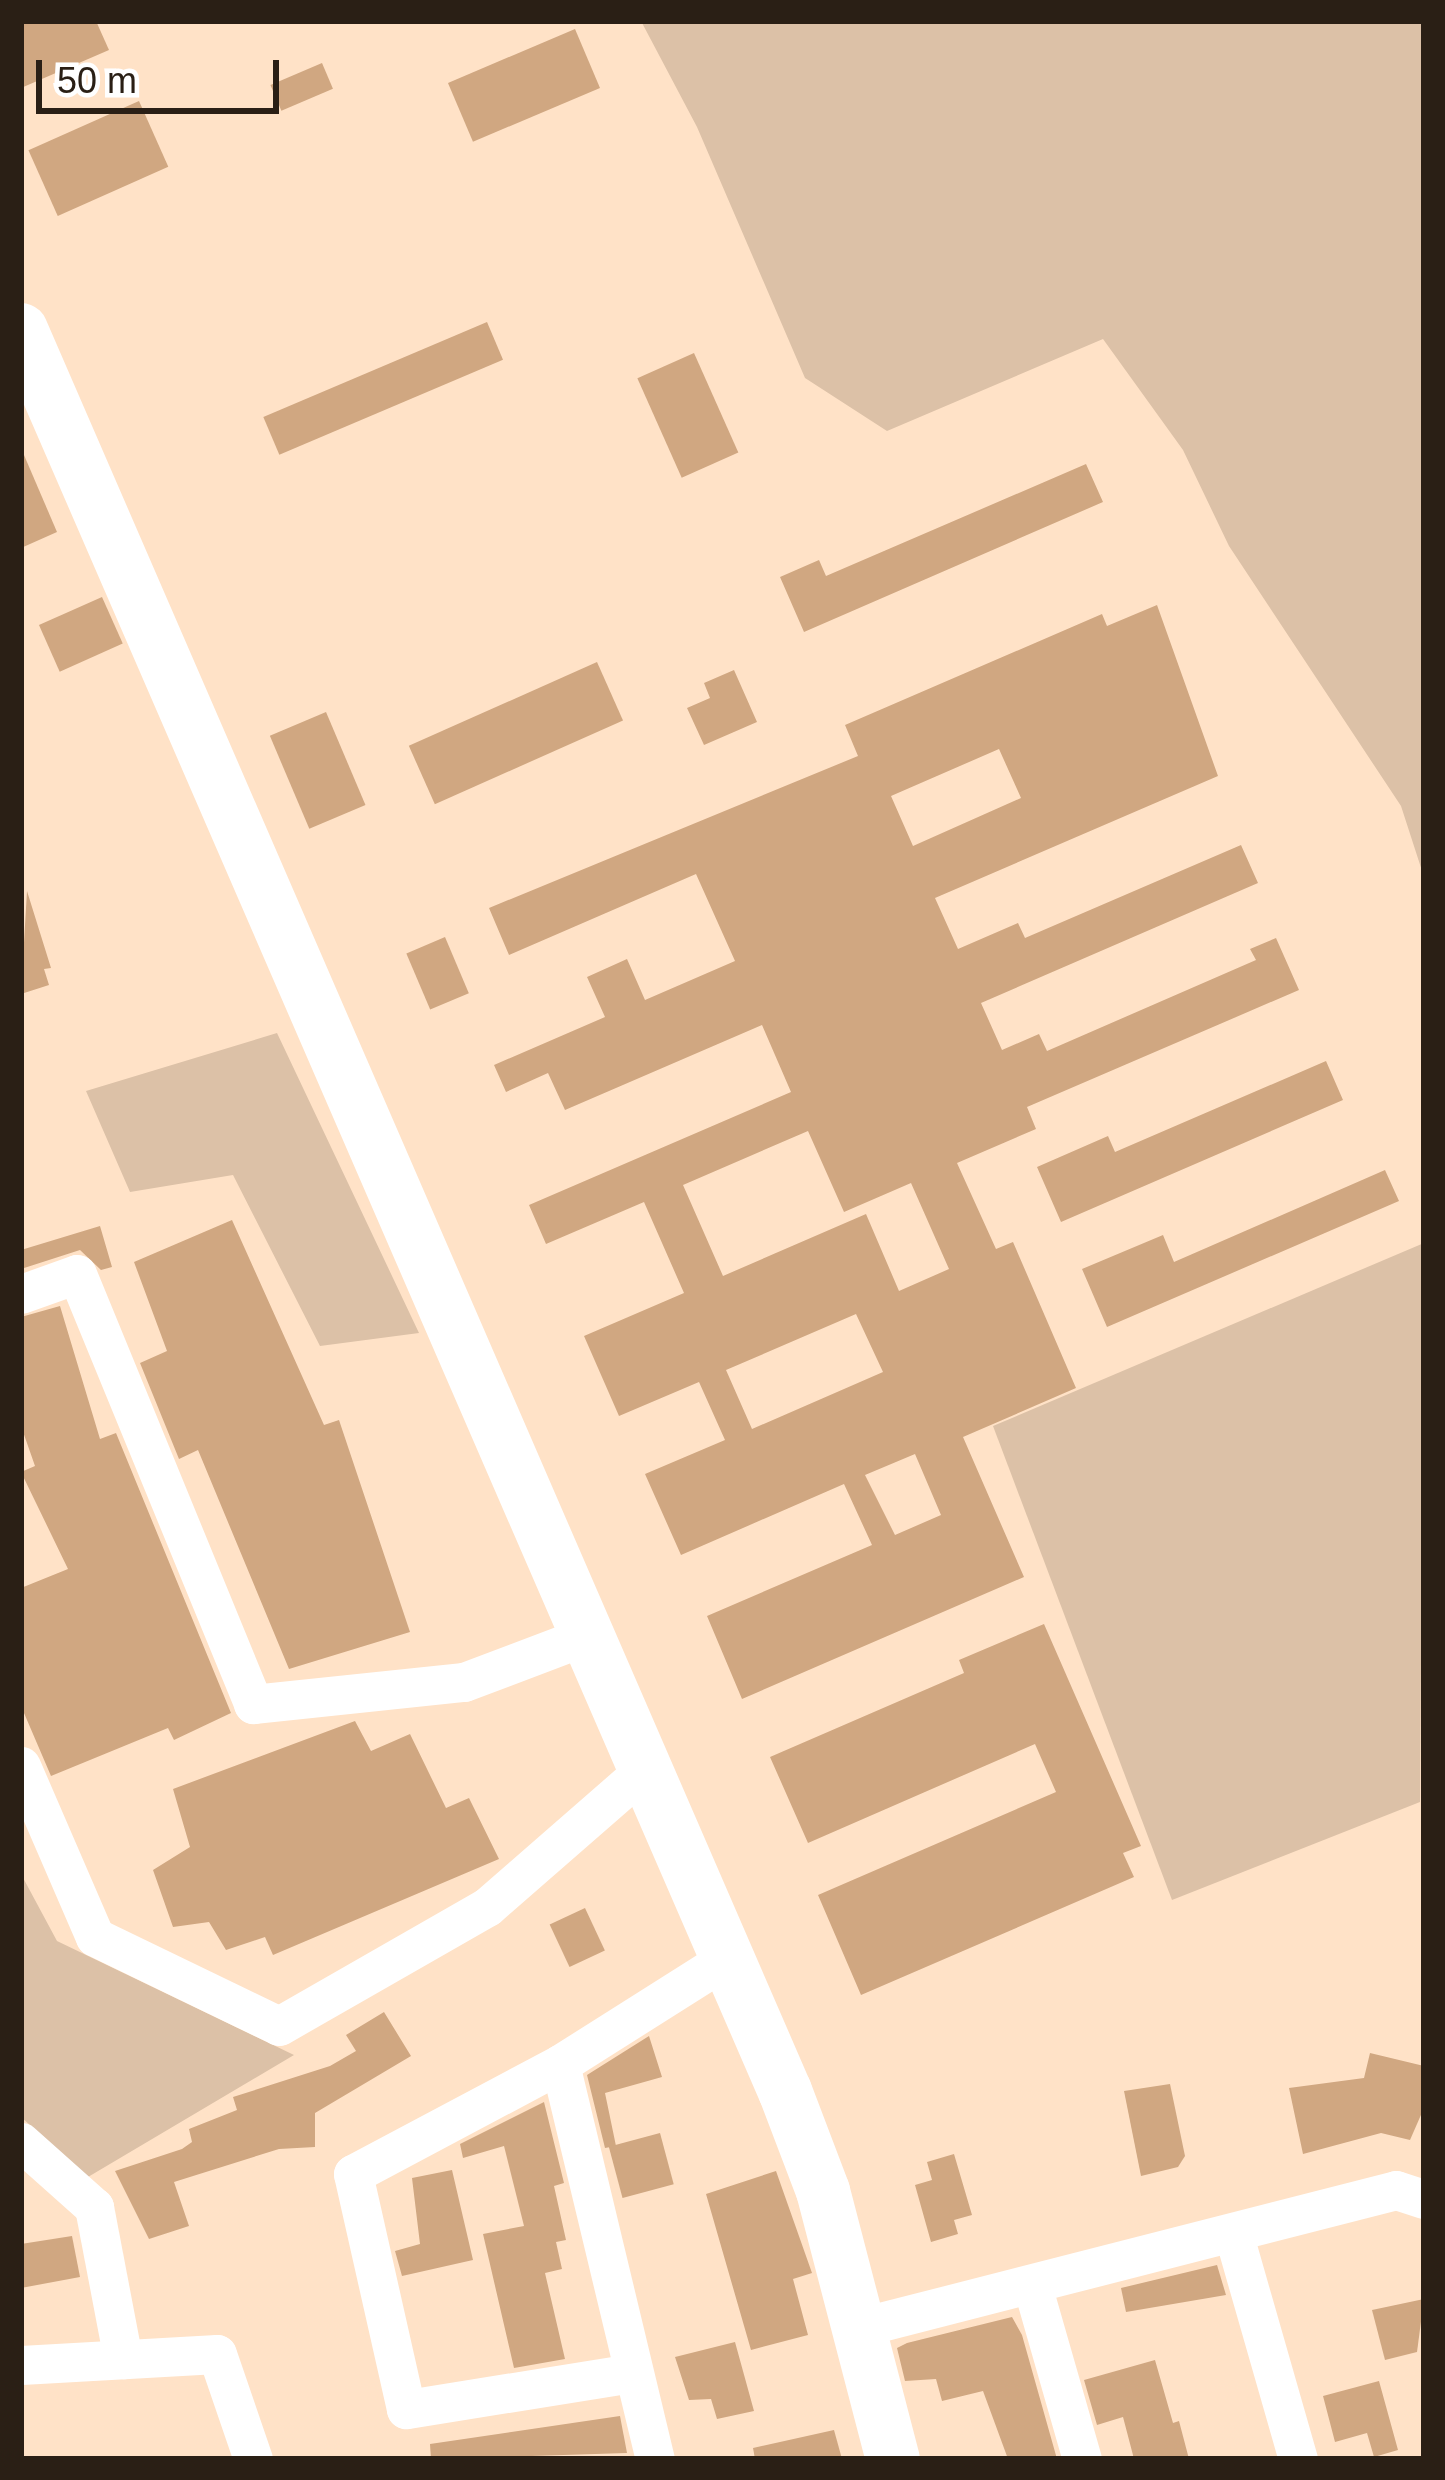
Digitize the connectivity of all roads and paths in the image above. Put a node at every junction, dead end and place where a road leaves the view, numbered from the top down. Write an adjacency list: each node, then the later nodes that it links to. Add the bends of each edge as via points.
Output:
1 (21, 330): 3 (street)
2 (21, 1294): 3 (street, via 77,1274 253,1704 464,1682)
3 (586, 1636): 5 (street)
4 (21, 1766): 5 (street, via 95,1937 279,2026 487,1907)
5 (644, 1770): 6 (street)
6 (726, 1959): 7 (street); 12 (street, via 823,2191)
7 (560, 2064): 15 (street); 15 (street, via 352,2174 406,2409)
8 (21, 2142): 13 (street, via 94,2207)
9 (1424, 2199): 10 (street, via 1396,2190)
10 (1234, 2236): 11 (street); 20 (street)
11 (1032, 2285): 12 (street); 19 (street)
12 (861, 2327): 18 (street)
13 (123, 2359): 14 (street); 16 (street, via 218,2354)
14 (21, 2365)
15 (632, 2373): 17 (street)
16 (253, 2459)
17 (656, 2459)
18 (893, 2459)
19 (1082, 2459)
20 (1298, 2459)

